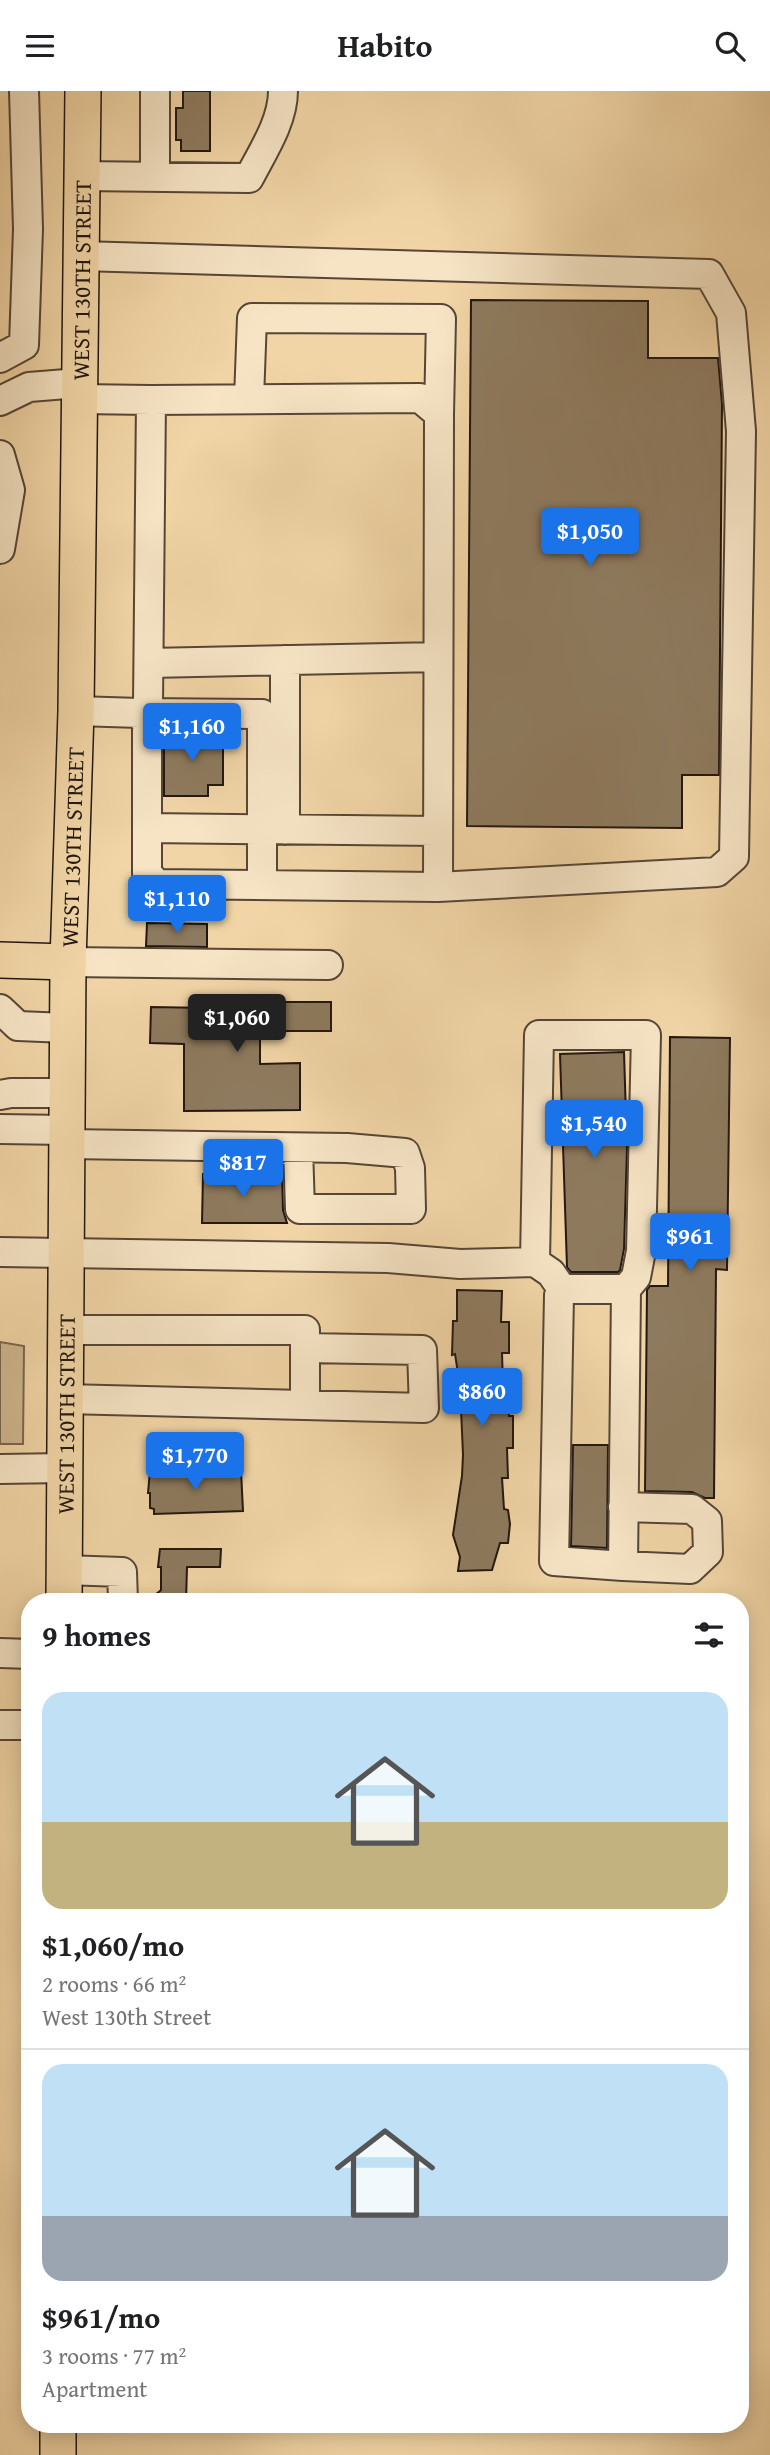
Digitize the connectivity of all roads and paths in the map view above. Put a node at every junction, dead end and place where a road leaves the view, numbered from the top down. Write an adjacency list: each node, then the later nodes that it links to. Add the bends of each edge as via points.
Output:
1 (24, 91): 8 (lane, via 28,229 24,345)
2 (83, 91): 5 (main road, WEST 130TH STREET)
3 (155, 91): 6 (lane)
4 (283, 91): 6 (lane, via 283,104 249,178)
5 (81, 176): 6 (lane); 7 (main road, WEST 130TH STREET)
6 (155, 177)
7 (80, 256): 9 (main road, WEST 130TH STREET); 26 (lane, via 709,274 732,313 741,431 734,857 718,872)
8 (0, 358)
9 (79, 391): 11 (lane); 12 (lane, via 29,387); 19 (main road, WEST 130TH STREET)
10 (249, 399): 11 (lane); 13 (lane, via 420,398); 13 (lane, via 251,318 441,319)
11 (151, 400): 18 (lane)
12 (0, 401)
13 (439, 414): 16 (lane)
14 (0, 455): 15 (lane, via 10,490)
15 (0, 549)
16 (438, 657): 17 (lane); 24 (lane)
17 (285, 660): 18 (lane); 21 (lane)
18 (149, 663): 20 (lane, via 148,703)
19 (76, 711): 20 (lane); 28 (main road, WEST 130TH STREET)
20 (140, 713): 21 (lane); 22 (lane, via 147,724)
21 (274, 714): 23 (lane)
22 (147, 828): 23 (lane); 25 (lane, via 147,873 157,884)
23 (274, 829): 24 (lane); 25 (lane)
24 (437, 831): 26 (lane)
25 (262, 885): 26 (lane)
26 (438, 887)
27 (0, 960): 28 (main road)
28 (68, 963): 29 (lane); 31 (main road, WEST 130TH STREET)
29 (328, 965)
30 (0, 1009): 31 (lane, via 18,1025)
31 (67, 1028): 32 (main road, WEST 130TH STREET)
32 (67, 1093): 33 (lane); 35 (main road, WEST 130TH STREET)
33 (0, 1095)
34 (0, 1129): 35 (lane)
35 (66, 1137): 36 (lane); 38 (main road, WEST 130TH STREET)
36 (298, 1148)
37 (0, 1252): 38 (lane)
38 (66, 1253): 39 (lane, via 388,1258 460,1265); 42 (main road, WEST 130TH STREET)
39 (535, 1262): 40 (lane, via 551,1273); 41 (lane, via 539,1035 646,1035 641,1251 636,1277)
40 (562, 1289): 41 (lane); 49 (lane, via 554,1561)
41 (626, 1289): 48 (lane)
42 (65, 1330): 43 (lane, via 305,1330); 44 (main road, WEST 130TH STREET)
43 (305, 1348): 45 (lane); 45 (lane, via 422,1350 424,1408)
44 (65, 1399): 45 (lane); 46 (main road, WEST 130TH STREET)
45 (305, 1405)
46 (65, 1468): 47 (lane); 50 (main road, WEST 130TH STREET)
47 (0, 1469)
48 (623, 1507): 49 (lane); 49 (lane, via 692,1509 707,1521 708,1552 690,1569)
49 (623, 1566)
50 (64, 1586): 51 (lane, via 122,1572)
51 (123, 1593)
52 (0, 1654): 53 (lane)
53 (21, 1654)
54 (0, 1725): 55 (lane)
55 (21, 1725)
56 (58, 2433): 57 (main road)
57 (58, 2455)

